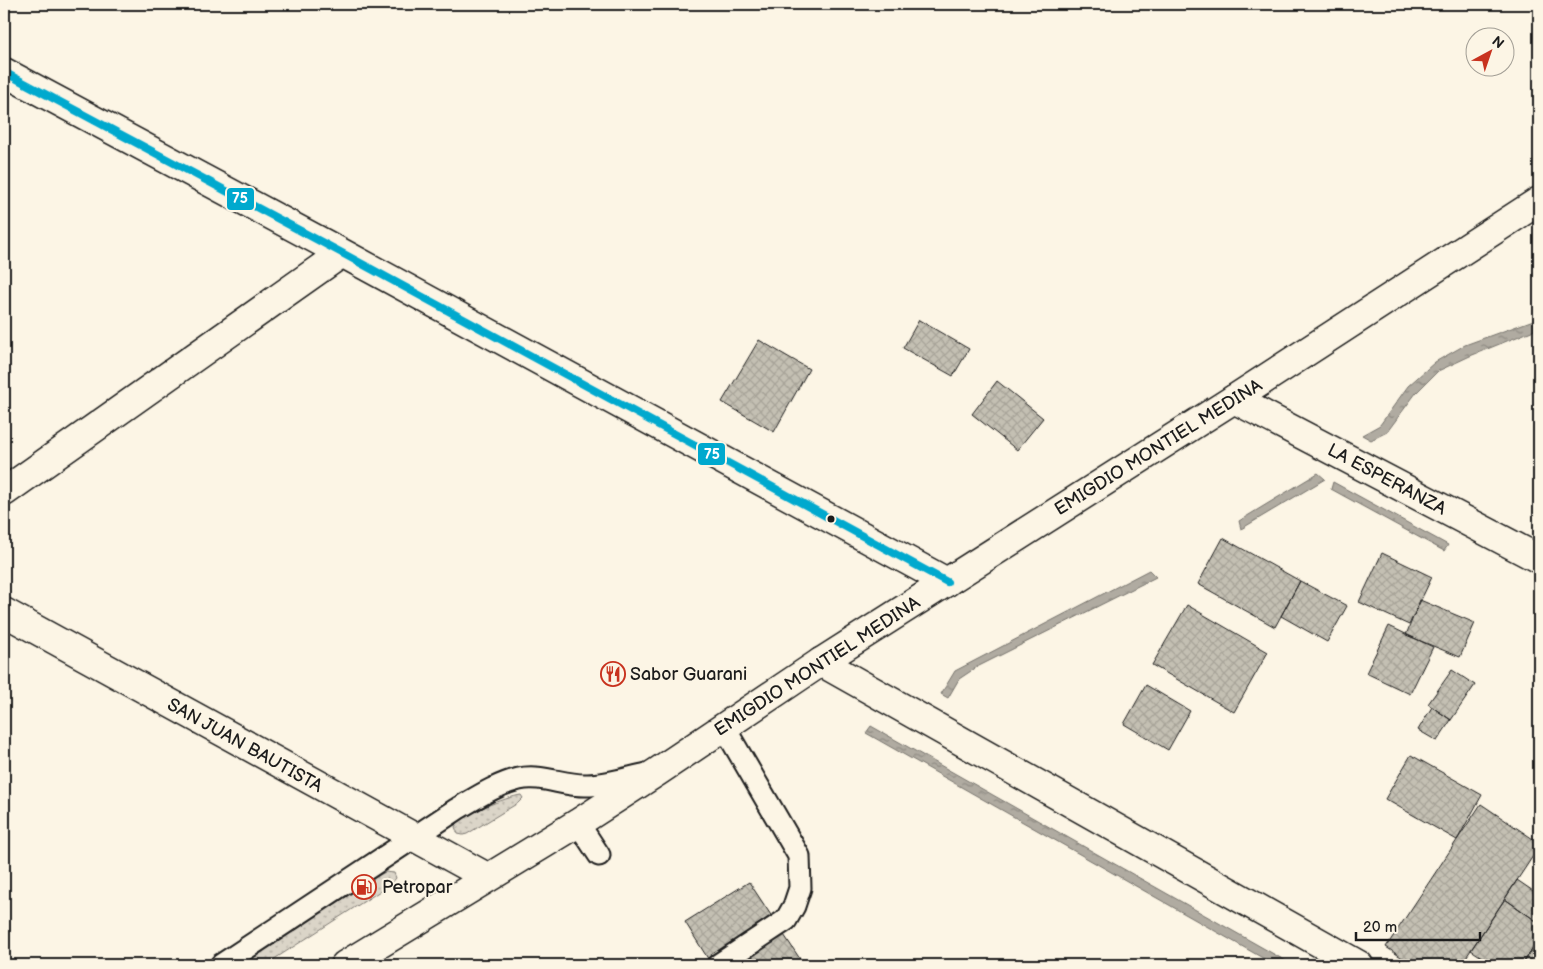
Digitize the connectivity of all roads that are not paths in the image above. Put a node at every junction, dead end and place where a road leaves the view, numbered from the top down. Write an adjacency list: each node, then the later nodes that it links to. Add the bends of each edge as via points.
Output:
1 (4, 72): 3 (street)
2 (1539, 201): 4 (street, EMIGDIO MONTIEL MEDINA)
3 (342, 253): 5 (street); 7 (street)
4 (1234, 399): 6 (street, LA ESPERANZA); 7 (street, EMIGDIO MONTIEL MEDINA)
5 (4, 492)
6 (1539, 559)
7 (947, 582): 9 (street, EMIGDIO MONTIEL MEDINA)
8 (4, 612): 13 (street, SAN JUAN BAUTISTA)
9 (821, 662): 10 (street, EMIGDIO MONTIEL MEDINA); 19 (street)
10 (724, 727): 11 (street, EMIGDIO MONTIEL MEDINA); 18 (lane, via 799,856 800,888 786,920)
11 (657, 772): 12 (street, EMIGDIO MONTIEL MEDINA); 13 (lane, via 586,786 545,779 520,779 495,788)
12 (578, 822): 14 (lane); 15 (street, EMIGDIO MONTIEL MEDINA)
13 (414, 837): 15 (street, SAN JUAN BAUTISTA); 16 (lane)
14 (599, 855)
15 (487, 877): 17 (street, EMIGDIO MONTIEL MEDINA)
16 (221, 965)
17 (345, 965)
18 (718, 965)
19 (1359, 965)

